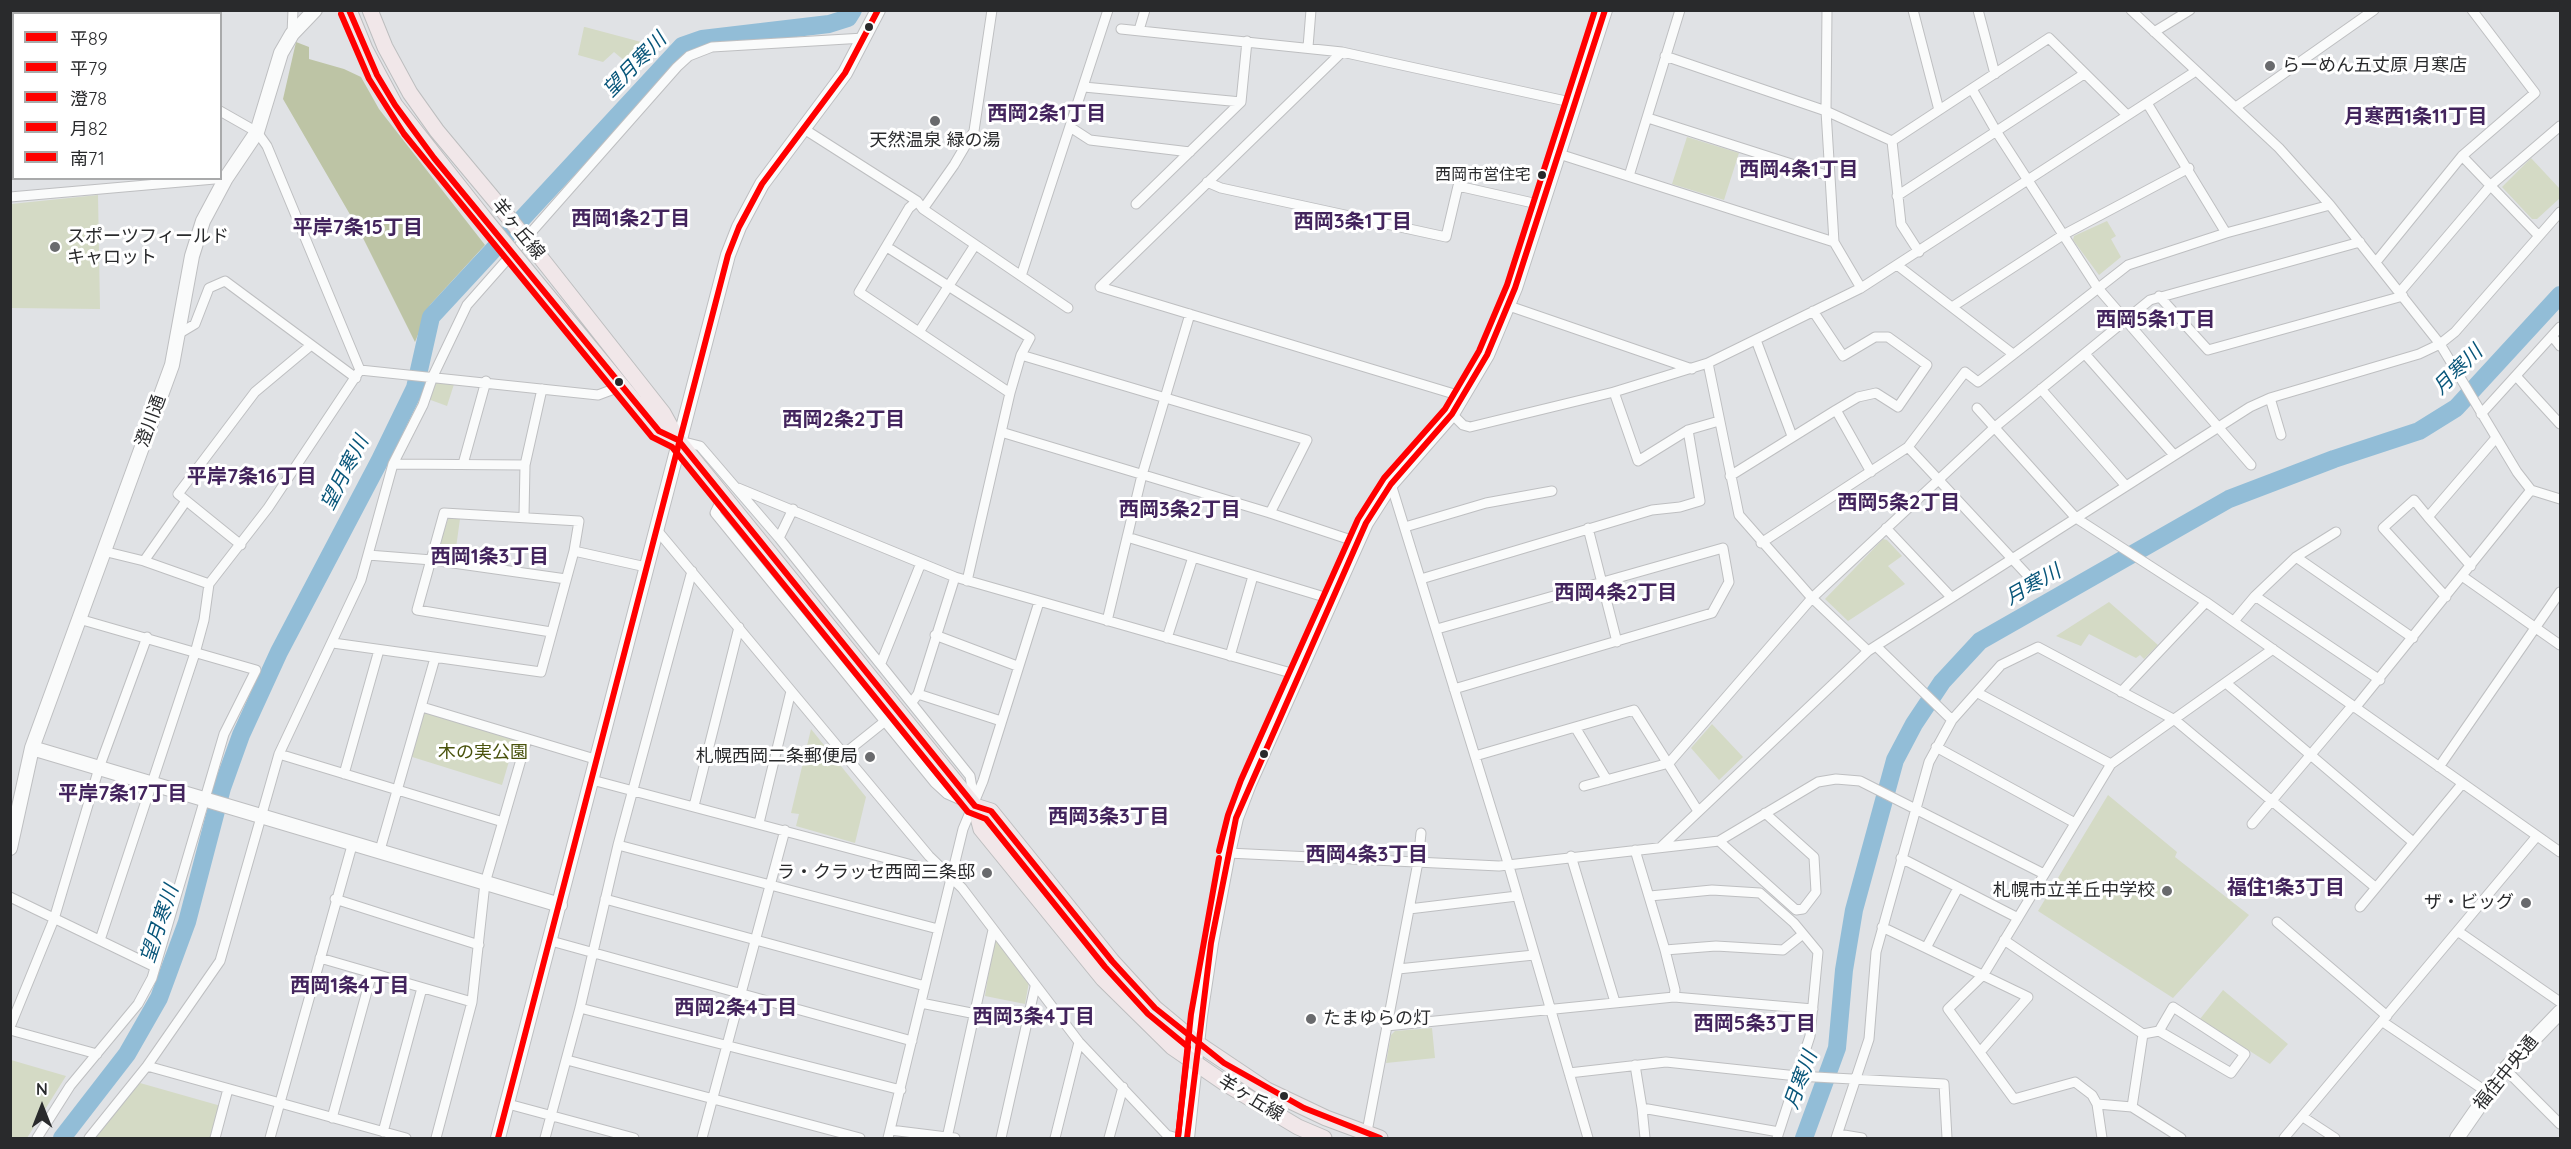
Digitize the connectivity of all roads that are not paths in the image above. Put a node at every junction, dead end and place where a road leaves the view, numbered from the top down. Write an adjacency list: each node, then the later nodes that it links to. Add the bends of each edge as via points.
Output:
1 (293, 10): 22 (street)
2 (315, 10): 22 (street, 澄川通)
3 (349, 10): 106 (main road, 羊ヶ丘線, bridge, via 395,105)
4 (370, 10): 127 (main road, 羊ヶ丘線, bridge, via 410,93 437,131 663,413)
5 (878, 10): 23 (street)
6 (992, 10): 63 (street, via 974,131 954,165)
7 (1108, 10): 31 (street)
8 (1145, 10): 20 (street)
9 (1311, 10): 25 (street)
10 (1605, 10): 34 (street)
11 (1680, 10): 27 (street)
12 (1827, 10): 38 (street)
13 (1913, 10): 37 (street)
14 (1978, 10): 29 (street)
15 (2132, 10): 21 (street)
16 (2190, 10): 21 (street)
17 (2374, 10): 36 (street)
18 (2472, 10): 50 (street, via 2535,93)
19 (1121, 29): 20 (street)
20 (1139, 30): 24 (street)
21 (2154, 32): 28 (street)
22 (292, 34): 46 (street, 澄川通, via 281,53)
23 (864, 38): 44 (street, via 845,73); 103 (street, via 712,47 689,56 467,305)
24 (1247, 41): 25 (street); 33 (street)
25 (1308, 47): 26 (street)
26 (1342, 52): 34 (street); 58 (street)
27 (1665, 56): 38 (street); 41 (street)
28 (2196, 71): 35 (street); 36 (street)
29 (1995, 74): 30 (street, via 2049,38); 32 (street)
30 (2084, 74): 40 (street); 45 (street)
31 (1084, 87): 33 (street); 43 (street)
32 (1972, 89): 37 (street); 45 (street)
33 (1241, 102): 48 (street)
34 (1575, 103): 49 (street)
35 (2147, 103): 40 (street); 51 (street)
36 (2236, 107): 65 (street, via 2279,147)
37 (1939, 110): 47 (street)
38 (1826, 111): 47 (street); 53 (street)
39 (222, 112): 46 (street)
40 (2127, 115): 57 (street)
41 (1648, 118): 52 (street); 53 (street)
42 (2560, 126): 59 (street)
43 (1070, 127): 48 (street, via 1090,140); 77 (street)
44 (804, 129): 63 (street); 127 (street, via 762,184 739,227)
45 (1996, 131): 57 (street); 60 (street)
46 (257, 132): 55 (street, 澄川通); 102 (street, via 267,146)
47 (1892, 141): 60 (street)
48 (1190, 152): 62 (street)
49 (1559, 154): 52 (street); 64 (street)
50 (2462, 156): 59 (street); 75 (street)
51 (2188, 168): 67 (street); 68 (street)
52 (1629, 176): 70 (street)
53 (1829, 176): 70 (street)
54 (222, 178): 55 (street)
55 (226, 178): 91 (street, 澄川通, via 203,221 192,256)
56 (204, 180): 61 (street)
57 (2028, 180): 68 (street); 74 (street)
58 (1207, 182): 64 (street, via 1446,237 1458,186); 87 (street, via 1100,287)
59 (2491, 186): 69 (street); 81 (street)
60 (1897, 196): 74 (street, via 1900,224)
61 (10, 198)
62 (1136, 204)
63 (920, 205): 72 (street); 73 (street, via 909,208)
64 (1542, 205): 83 (street)
65 (2330, 205): 67 (street); 71 (street)
66 (2560, 213): 69 (street)
67 (2226, 233): 79 (street, via 2128,265)
68 (2063, 235): 79 (street); 84 (street)
69 (2538, 235): 94 (street, via 2455,332)
70 (1834, 242): 80 (street)
71 (2360, 242): 75 (street); 82 (street)
72 (975, 244): 77 (street); 78 (street)
73 (886, 247): 78 (street); 90 (street, via 859,292)
74 (1919, 252): 76 (street)
75 (2376, 262): 81 (street)
76 (1897, 265): 80 (street); 84 (street)
77 (1021, 276): 85 (street)
78 (947, 287): 90 (street); 99 (street, via 1030,338)
79 (2097, 287): 88 (street); 97 (street)
80 (1861, 288): 86 (street)
81 (2402, 294): 82 (street, via 2208,350); 94 (street)
82 (2159, 296): 88 (street)
83 (1509, 306): 101 (street); 112 (street)
84 (1952, 307): 97 (street)
85 (1068, 308)
86 (1813, 311): 93 (street); 115 (street, via 1843,356 1875,337 1888,336 1928,366 1898,407 1876,393 1858,396)
87 (1190, 314): 111 (street); 112 (street)
88 (2125, 322): 98 (street); 121 (street)
89 (2560, 327): 92 (street)
90 (919, 332): 110 (street)
91 (180, 333): 95 (street, via 195,324 209,288 225,281); 161 (street, 澄川通)
92 (2552, 336): 96 (street); 104 (street)
93 (1756, 340): 100 (street); 125 (street)
94 (2440, 344): 113 (street, via 2419,354); 116 (street)
95 (310, 346): 102 (street); 145 (street, via 255,392 178,494)
96 (2560, 346)
97 (2013, 354): 128 (street, via 1978,382 1965,372)
98 (2085, 354): 108 (street); 129 (street)
99 (1021, 355): 110 (street); 111 (street)
100 (1708, 363): 101 (street); 118 (street)
101 (1692, 369): 109 (street)
102 (358, 374): 103 (street); 160 (street)
103 (431, 376): 105 (street); 130 (street, via 423,405)
104 (2516, 376): 116 (street); 119 (street)
105 (486, 381): 107 (street); 131 (street)
106 (622, 386): 107 (street, via 598,395); 127 (main road, 羊ヶ丘線, via 659,431)
107 (542, 389): 132 (street)
108 (2041, 389): 120 (street); 139 (street)
109 (1614, 392): 117 (street, via 1470,427); 122 (street, via 1638,461)
110 (1010, 393): 123 (street)
111 (1163, 397): 135 (street); 147 (street, via 1307,440)
112 (1464, 397): 117 (street)
113 (2270, 398): 121 (street); 124 (street)
114 (1977, 408): 120 (street)
115 (1836, 410): 125 (street); 134 (street)
116 (2479, 411): 126 (street)
117 (1452, 414): 138 (street)
118 (1719, 421): 122 (street); 136 (street)
119 (2560, 424)
120 (1995, 427): 137 (street); 150 (street)
121 (2219, 427): 129 (street); 133 (street)
122 (1688, 430): 152 (street, via 1700,501)
123 (1002, 432): 135 (street); 179 (street)
124 (2281, 435)
125 (1792, 436): 136 (street)
126 (2494, 439): 141 (street); 149 (street)
127 (678, 440): 140 (street, via 700,446); 143 (main road, 羊ヶ丘線); 154 (street)
128 (1908, 447): 134 (street); 137 (street)
129 (2174, 455): 139 (street)
130 (393, 464): 131 (street); 163 (street)
131 (463, 464): 132 (street)
132 (525, 465): 148 (street)
133 (2251, 465)
134 (1871, 472): 159 (street)
135 (1142, 475): 147 (street); 156 (street)
136 (1730, 476): 159 (street, via 1739,515)
137 (1937, 480): 153 (street); 166 (street)
138 (1391, 484): 151 (street); 158 (street)
139 (2126, 486): 150 (street)
140 (738, 488): 146 (street); 157 (street)
141 (2531, 490): 144 (street); 170 (street)
142 (1551, 491): 151 (street, via 1486,503)
143 (723, 496): 225 (street, via 715,513); 250 (main road, 羊ヶ丘線)
144 (2560, 499)
145 (186, 501): 160 (street); 168 (street)
146 (793, 509): 157 (street); 169 (street)
147 (1270, 513): 158 (street)
148 (524, 516): 162 (street, via 579,521); 167 (street, via 444,513)
149 (2427, 517): 170 (street); 185 (street, via 2414,500 2383,528)
150 (2076, 518): 166 (street); 189 (street)
151 (1405, 527): 177 (street)
152 (1588, 528): 177 (street); 180 (street)
153 (1886, 528): 184 (street); 186 (street)
154 (656, 529): 171 (street); 172 (street)
155 (2336, 532): 165 (street)
156 (1127, 537): 164 (street); 191 (street)
157 (779, 538): 210 (street)
158 (1357, 542): 187 (street)
159 (1761, 543): 186 (street)
160 (241, 544): 181 (street)
161 (103, 551): 168 (street); 190 (street, 澄川通)
162 (574, 551): 171 (street); 176 (street)
163 (368, 555): 167 (street); 202 (street)
164 (1193, 557): 173 (street); 199 (street)
165 (2296, 557): 183 (street); 200 (street)
166 (2013, 558): 178 (street); 184 (street)
167 (432, 560): 176 (street); 196 (street, via 417,610)
168 (144, 561): 181 (street)
169 (921, 563): 175 (street); 210 (street)
170 (2471, 566): 174 (street)
171 (646, 567): 234 (street)
172 (692, 571): 193 (street); 246 (street)
173 (1253, 576): 187 (street); 208 (street)
174 (2462, 576): 185 (street); 194 (street)
175 (955, 577): 179 (street); 197 (street)
176 (566, 579): 196 (street)
177 (1421, 579): 195 (street)
178 (2031, 579)
179 (967, 581): 188 (street)
180 (1601, 582): 195 (street); 201 (street); 201 (street, via 1724,548 1729,582 1712,613)
181 (209, 584): 207 (street)
182 (2560, 592): 194 (street)
183 (2255, 596): 192 (street); 213 (street)
184 (1951, 597): 204 (street)
185 (2446, 597): 200 (street)
186 (1812, 598): 204 (street); 235 (street)
187 (1331, 599): 212 (street)
188 (1039, 602): 191 (street); 211 (street)
189 (2206, 602): 192 (street); 217 (street)
190 (79, 618): 198 (street); 229 (street, 澄川通)
191 (1107, 621): 199 (street)
192 (2234, 621): 205 (street)
193 (739, 627): 216 (street); 249 (street)
194 (2535, 628): 203 (street); 237 (street)
195 (1437, 629): 215 (street)
196 (551, 632): 209 (street, via 541,672)
197 (935, 635): 211 (street); 219 (street)
198 (147, 637): 207 (street); 238 (street)
199 (1167, 638): 208 (street)
200 (2413, 638): 213 (street)
201 (1617, 642): 215 (street)
202 (333, 643): 206 (street); 230 (street)
203 (2560, 645)
204 (1872, 648): 222 (street); 252 (street)
205 (2273, 649): 214 (street); 221 (street)
206 (379, 650): 209 (street); 239 (street)
207 (195, 653): 242 (street); 247 (street, via 256,670 224,734)
208 (1230, 656): 212 (street)
209 (435, 658): 220 (street)
210 (881, 663): 219 (street)
211 (1017, 666): 224 (street)
212 (1298, 675): 271 (street, via 1249,784)
213 (2380, 680): 221 (street)
214 (2226, 683): 223 (street); 233 (street)
215 (1454, 689): 232 (street)
216 (791, 691): 231 (street); 256 (street)
217 (2121, 692): 218 (street, via 2038,647 2001,665); 223 (street)
218 (1978, 693): 222 (street); 236 (street)
219 (915, 698): 224 (street); 250 (street, via 970,776)
220 (422, 707): 227 (street); 245 (street)
221 (2354, 707): 233 (street); 237 (street)
222 (1952, 720): 228 (street)
223 (2175, 720): 236 (street); 248 (street)
224 (1000, 721): 250 (street)
225 (884, 722): 231 (street); 250 (street, via 947,794)
226 (1575, 727): 232 (street); 235 (street, via 1634,710); 241 (street)
227 (527, 739): 234 (street); 255 (street)
228 (1936, 747): 251 (street); 257 (street)
229 (32, 748): 238 (street); 267 (street, 澄川通)
230 (279, 754): 239 (street); 254 (street)
231 (844, 754): 277 (street, via 929,856)
232 (1475, 756): 275 (street)
233 (2310, 756): 248 (street); 264 (street)
234 (598, 760): 240 (street)
235 (1669, 763): 241 (street); 252 (street)
236 (2111, 764): 257 (street)
237 (2439, 767): 243 (street)
238 (99, 768): 242 (street); 290 (street)
239 (344, 774): 245 (street)
240 (592, 780): 246 (street); 287 (street)
241 (1607, 780): 244 (street)
242 (150, 784): 247 (street); 299 (street)
243 (2462, 784): 261 (street); 264 (street)
244 (1584, 786)
245 (397, 789): 255 (street); 268 (street)
246 (632, 790): 249 (street); 265 (street)
247 (206, 800): 254 (street); 308 (street)
248 (2272, 800): 258 (street); 280 (street)
249 (694, 806): 256 (street)
250 (975, 806): 277 (street, via 963,829); 333 (main road, 羊ヶ丘線, via 991,811 1112,961 1155,1008); 338 (main road, 羊ヶ丘線, via 981,829 1065,935 1139,1017)
251 (1911, 806): 253 (street, via 1860,781 1836,778 1818,782); 273 (street); 276 (street)
252 (1698, 811): 266 (street)
253 (1765, 813): 262 (street); 262 (street, via 1814,857 1816,892 1803,909 1796,910)
254 (261, 816): 263 (street); 340 (street, via 220,961)
255 (503, 822): 278 (street)
256 (759, 823): 259 (street)
257 (2075, 823): 276 (street)
258 (2252, 824)
259 (785, 830): 277 (street); 279 (street)
260 (1421, 833): 274 (street)
261 (2537, 836): 270 (street); 296 (street)
262 (1719, 841): 266 (street)
263 (352, 842): 268 (street); 286 (street)
264 (2413, 842): 280 (street)
265 (618, 845): 279 (street); 285 (street)
266 (1661, 847): 269 (street)
267 (10, 848)
268 (380, 850): 278 (street)
269 (1635, 850): 272 (street); 283 (street)
270 (2560, 852)
271 (1228, 853): 274 (street); 333 (street)
272 (1571, 856): 275 (street); 318 (street)
273 (1901, 858): 281 (street); 293 (street)
274 (1418, 862): 275 (street, via 1479,866); 289 (street)
275 (1508, 863): 282 (street)
276 (2044, 874): 291 (street)
277 (951, 876): 294 (street); 295 (street)
278 (484, 883): 287 (street); 302 (street)
279 (771, 885): 294 (street); 298 (street)
280 (2375, 887): 288 (street)
281 (1958, 888): 291 (street); 303 (street)
282 (1517, 896): 289 (street); 306 (street)
283 (1650, 896): 297 (street, via 1712,890 1760,893); 304 (street)
284 (10, 897): 290 (street)
285 (605, 898): 298 (street); 305 (street)
286 (335, 899): 302 (street); 307 (street)
287 (560, 905): 301 (street)
288 (2360, 907)
289 (1409, 909): 309 (street)
290 (54, 918): 299 (street); 328 (street)
291 (2018, 918): 300 (street)
292 (2277, 922): 326 (street)
293 (1882, 927): 303 (street); 344 (street, via 1876,952 1869,1038)
294 (938, 929): 312 (street)
295 (993, 930): 314 (street); 325 (street)
296 (2459, 932): 319 (street); 326 (street)
297 (1803, 934): 304 (street, via 1783,950 1716,946); 323 (street, via 1818,952)
298 (756, 939): 312 (street); 315 (street)
299 (100, 940): 308 (street)
300 (2004, 940): 311 (street); 330 (street)
301 (551, 941): 305 (street); 351 (street)
302 (479, 945): 317 (street)
303 (1926, 948): 311 (street)
304 (1665, 950): 316 (street)
305 (591, 952): 315 (street); 321 (street)
306 (1534, 955): 309 (street); 322 (street)
307 (320, 958): 310 (street); 350 (street)
308 (155, 967): 336 (street, via 138,1004)
309 (1398, 969): 327 (street)
310 (372, 973): 313 (street); 357 (street)
311 (1984, 974): 335 (street, via 1948,1009); 335 (street, via 2028,998)
312 (925, 986): 320 (street)
313 (422, 987): 317 (street); 359 (street)
314 (1035, 987): 332 (street); 376 (street)
315 (742, 993): 331 (street); 334 (street)
316 (1674, 998): 318 (street); 323 (street)
317 (472, 1002): 369 (street)
318 (1615, 1002): 322 (street)
319 (2560, 1002)
320 (921, 1003): 325 (street); 331 (street)
321 (580, 1008): 334 (street); 337 (street)
322 (1551, 1009): 327 (street); 342 (street)
323 (1813, 1009): 343 (street)
324 (2560, 1012): 341 (street, 福住中央通)
325 (976, 1014): 375 (street)
326 (2385, 1019): 348 (street); 356 (street)
327 (1386, 1026): 363 (street)
328 (10, 1028): 336 (street)
329 (2159, 1031): 329 (street, via 2173,1007 2245,1054 2231,1073); 330 (street)
330 (2143, 1034): 353 (street)
331 (912, 1041): 347 (street)
332 (1079, 1042): 345 (street); 377 (street)
333 (1197, 1043): 338 (street); 363 (main road, 羊ヶ丘線, via 1267,1090)
334 (727, 1046): 347 (street); 349 (street)
335 (1981, 1051): 352 (street, via 2014,1099 2075,1082)
336 (97, 1054): 364 (street, via 70,1086)
337 (567, 1060): 349 (street); 355 (street)
338 (1194, 1063): 380 (street); 381 (main road, 羊ヶ丘線, via 1288,1121)
339 (1635, 1065): 342 (street); 343 (street, via 1666,1062); 354 (street)
340 (147, 1066): 346 (street); 365 (street)
341 (2505, 1069): 348 (street, 福住中央通); 358 (street)
342 (1569, 1073): 382 (street)
343 (1800, 1077): 344 (street); 361 (street)
344 (1856, 1078): 362 (street); 385 (street, via 1944,1084)
345 (1123, 1087): 378 (street); 379 (street, via 1167,1135)
346 (228, 1089): 350 (street); 366 (street)
347 (901, 1090): 360 (street)
348 (2487, 1092): 390 (street, 福住中央通)
349 (712, 1100): 373 (street); 374 (street)
350 (280, 1104): 357 (street); 367 (street)
351 (508, 1104): 355 (street); 370 (street)
352 (2097, 1104): 353 (street); 386 (street)
353 (2132, 1107): 387 (street)
354 (1642, 1108): 361 (street); 383 (street)
355 (551, 1116): 371 (street); 372 (street)
356 (2303, 1117): 388 (street); 389 (street)
357 (333, 1118): 359 (street)
358 (2559, 1120)
359 (383, 1132): 368 (street)
360 (889, 1134): 375 (street)
361 (1778, 1135)
362 (1837, 1136): 384 (street)
363 (1371, 1137)
364 (37, 1138)
365 (89, 1138)
366 (214, 1138)
367 (270, 1138)
368 (406, 1138)
369 (436, 1138)
370 (498, 1138)
371 (545, 1138)
372 (634, 1138)
373 (702, 1138)
374 (860, 1138)
375 (951, 1138)
376 (1001, 1138)
377 (1055, 1138)
378 (1109, 1138)
379 (1177, 1138)
380 (1187, 1138)
381 (1324, 1138)
382 (1588, 1138)
383 (1645, 1138)
384 (1862, 1138)
385 (1947, 1138)
386 (2102, 1138)
387 (2181, 1138)
388 (2284, 1138)
389 (2335, 1138)
390 (2457, 1138)

